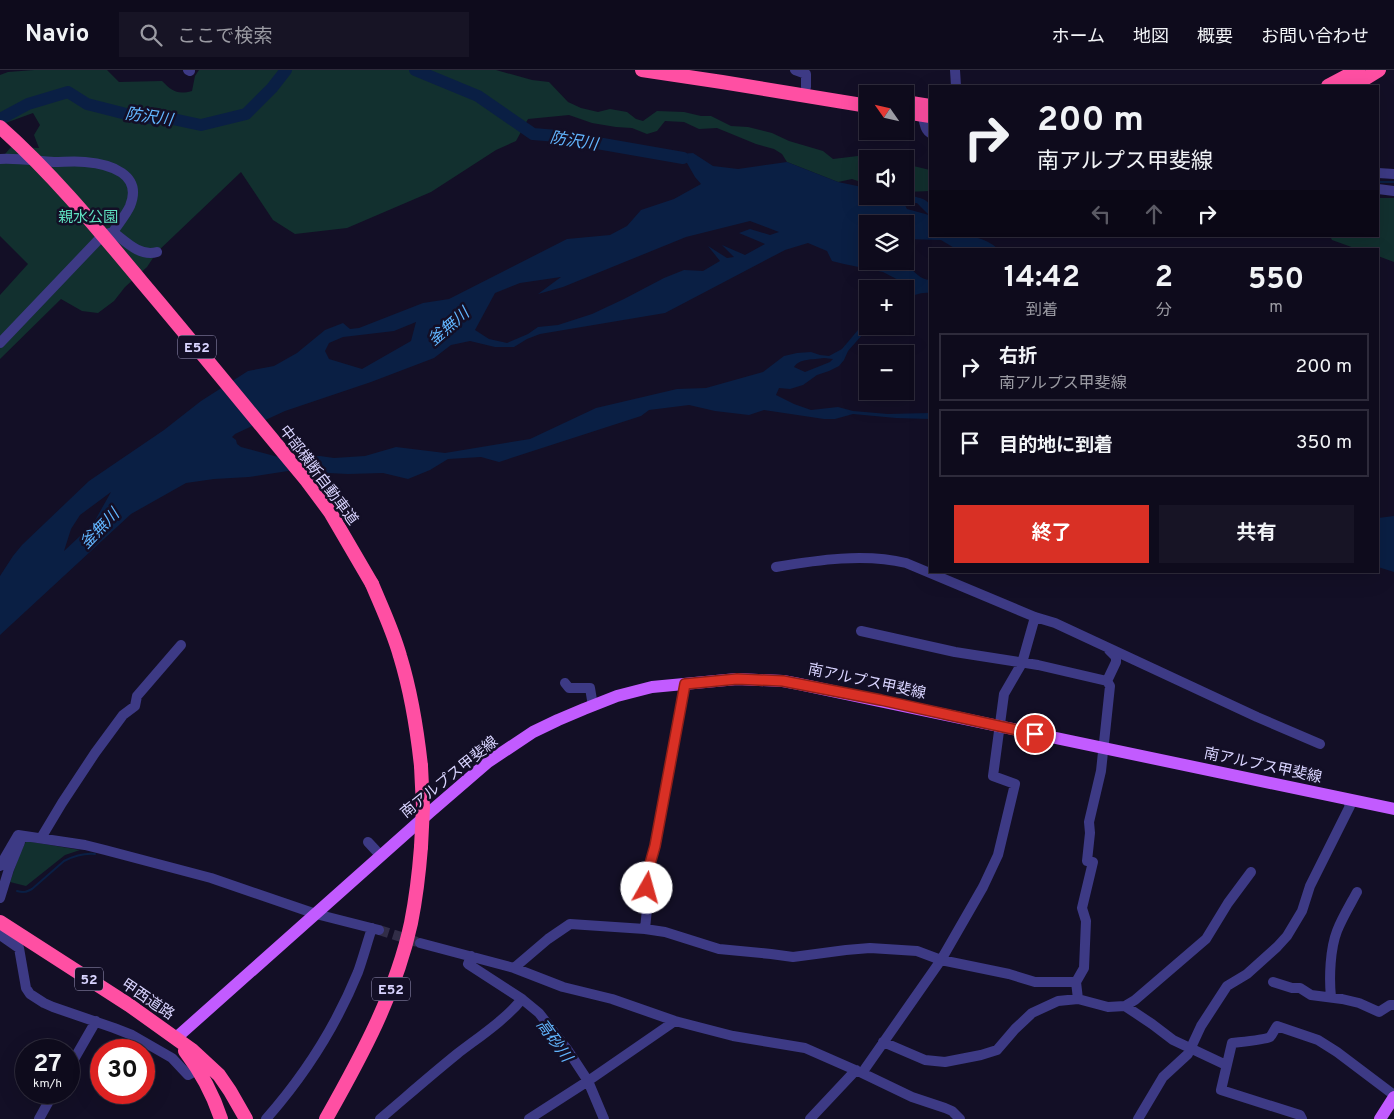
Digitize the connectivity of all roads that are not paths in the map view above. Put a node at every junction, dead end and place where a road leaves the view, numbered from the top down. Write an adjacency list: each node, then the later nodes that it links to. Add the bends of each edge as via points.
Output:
1 (642, 70): 6 (highway)
2 (795, 70): 10 (street, via 806,74)
3 (955, 70): 7 (street)
4 (1358, 70): 8 (highway)
5 (1379, 70): 9 (highway)
6 (696, 73): 10 (highway); 12 (highway, via 722,82)
7 (956, 85)
8 (1330, 85)
9 (1355, 85)
10 (806, 87): 11 (highway)
11 (859, 95)
12 (859, 105)
13 (914, 106): 15 (highway)
14 (914, 112): 15 (highway)
15 (927, 113): 17 (street, via 924,120)
16 (0, 127): 82 (highway, 中部横断自動車道 / E52, bridge, via 50,175 98,229 307,480 330,512 372,584 389,622 417,729 423,807 418,886 400,961 376,1026)
17 (929, 133)
18 (0, 159): 23 (street, via 112,166 126,176 131,183 132,194 128,210)
19 (1379, 173): 20 (street)
20 (1394, 174)
21 (1379, 189): 22 (street)
22 (1394, 191)
23 (113, 232): 24 (street, via 142,253); 25 (street, via 104,235)
24 (157, 252)
25 (0, 343)
26 (776, 567): 27 (street, via 848,558 896,560)
27 (929, 572)
28 (930, 573): 29 (street)
29 (1035, 617): 31 (street); 33 (street)
30 (861, 631): 33 (street)
31 (1086, 637): 34 (street, via 1116,657); 39 (street)
32 (181, 645): 44 (street, via 137,696 135,706 124,715 95,753)
33 (1022, 663): 34 (street); 38 (street, via 1004,694)
34 (1107, 681): 40 (street, via 1110,686)
35 (565, 683): 37 (street, via 569,688 590,688)
36 (685, 684): 37 (main road, 南アルプス甲斐線, via 652,687); 38 (main road, 南アルプス甲斐線, via 737,679 783,681); 53 (street, via 655,846 646,878)
37 (593, 706): 46 (main road, 南アルプス甲斐線, via 533,732 488,762)
38 (1000, 726): 40 (main road, 南アルプス甲斐線); 57 (street, via 993,776 1015,784 998,855)
39 (1320, 744)
40 (1104, 748): 41 (main road, 南アルプス甲斐線); 59 (street, via 1089,822 1090,861 1082,908 1086,921 1084,968)
41 (1348, 800): 42 (main road, 南アルプス甲斐線); 70 (street, via 1350,806 1310,886 1302,911 1287,936 1247,974 1226,986)
42 (1394, 809)
43 (22, 836): 44 (street); 47 (street, via 18,835); 50 (street)
44 (41, 838): 51 (street, via 85,845 211,878)
45 (368, 842): 46 (street)
46 (380, 856): 51 (main road, 南アルプス甲斐線)
47 (0, 866)
48 (1251, 872): 65 (street, via 1206,938)
49 (1357, 892): 61 (street, via 1334,938 1329,982)
50 (0, 898)
51 (316, 914): 68 (main road, 南アルプス甲斐線); 81 (street, via 376,929 334,1023)
52 (0, 922): 68 (highway, 甲西道路 / 52)
53 (645, 929): 57 (street, via 719,949 793,957 870,948 917,951); 58 (street, via 570,924)
54 (0, 935): 66 (street, via 19,948 30,994 53,1007)
55 (420, 942): 56 (street)
56 (471, 956): 58 (street); 62 (street, via 468,964)
57 (941, 960): 59 (street, via 1035,982); 69 (street)
58 (514, 968): 67 (street, via 563,987 612,999)
59 (1076, 982): 63 (street)
60 (1273, 982): 61 (street, via 1300,988 1311,995)
61 (1331, 997): 64 (street, via 1359,1003 1379,1012)
62 (522, 999): 75 (street, via 539,1013); 83 (street)
63 (1078, 999): 65 (street, via 1108,1006); 69 (street, via 1058,1001 1032,1014 997,1050 981,1055 945,1062 925,1060)
64 (1393, 1004)
65 (1125, 1006): 70 (street, via 1173,1040)
66 (96, 1021): 71 (street); 73 (street, via 132,1035 172,1058 188,1075)
67 (675, 1021): 74 (street, via 733,1036 805,1048); 75 (street)
68 (176, 1038): 73 (highway, 甲西道路 / 52); 80 (highway, 甲西道路 / 52, via 219,1075)
69 (883, 1042): 74 (street)
70 (1191, 1048): 72 (street); 88 (street, via 1181,1062 1163,1077)
71 (80, 1049)
72 (1226, 1065): 76 (street, via 1232,1043 1268,1039 1277,1026 1318,1040); 89 (street, via 1221,1090 1300,1115)
73 (199, 1070): 79 (highway, 甲西道路 / 52)
74 (859, 1072): 86 (street); 87 (street, via 912,1097 952,1111)
75 (588, 1081): 84 (street); 85 (street)
76 (1394, 1096): 90 (main road)
77 (47, 1104): 78 (street)
78 (39, 1119)
79 (221, 1119)
80 (246, 1119)
81 (266, 1119)
82 (326, 1119)
83 (380, 1119)
84 (528, 1119)
85 (604, 1119)
86 (810, 1119)
87 (960, 1119)
88 (1138, 1119)
89 (1302, 1119)
90 (1380, 1119)

